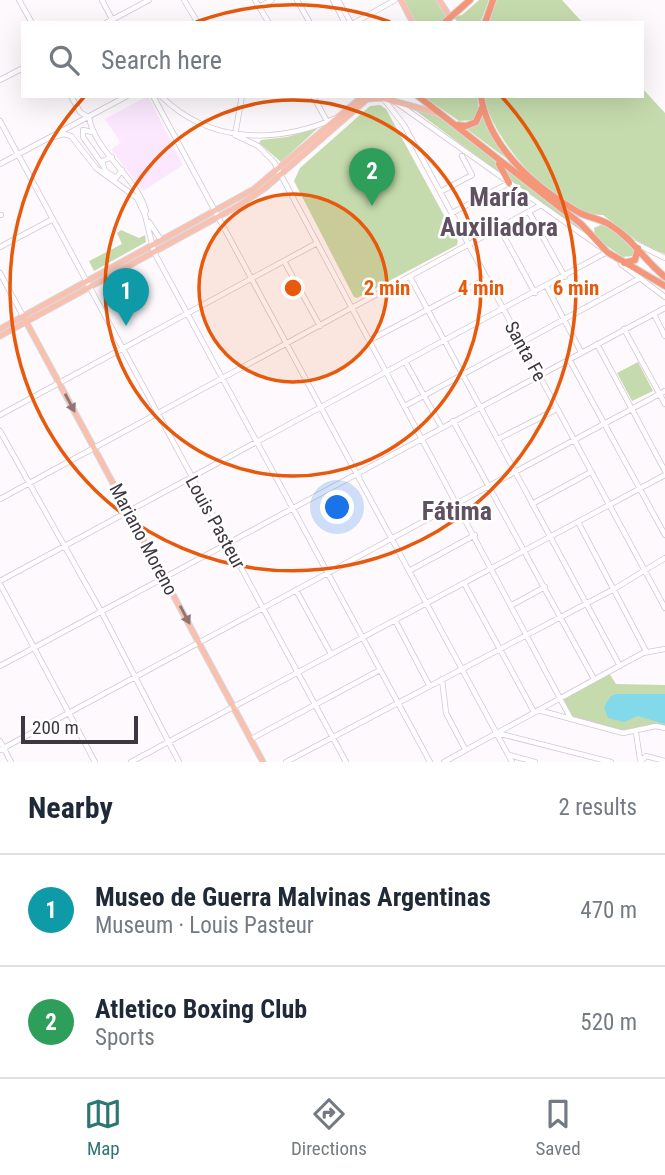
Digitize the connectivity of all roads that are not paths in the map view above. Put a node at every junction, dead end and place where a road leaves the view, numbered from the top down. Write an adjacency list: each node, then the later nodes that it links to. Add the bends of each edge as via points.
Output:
1 (19, 0): 17 (street)
2 (102, 0): 18 (street)
3 (149, 0): 18 (street)
4 (184, 0): 19 (street)
5 (255, 0): 15 (street)
6 (272, 0): 15 (street)
7 (297, 0): 21 (street)
8 (332, 0): 22 (street)
9 (338, 0): 23 (street)
10 (395, 0): 24 (street)
11 (401, 0): 25 (main road)
12 (439, 0): 16 (main road)
13 (470, 0): 16 (highway)
14 (493, 0): 28 (highway)
15 (259, 7): 20 (street)
16 (450, 17): 26 (highway); 27 (highway)
17 (31, 21)
18 (113, 21)
19 (197, 21)
20 (268, 21)
21 (309, 21)
22 (344, 21)
23 (351, 21)
24 (356, 21)
25 (412, 21)
26 (446, 21)
27 (454, 21)
28 (486, 21)
29 (21, 69): 30 (street)
30 (0, 80)
31 (72, 98): 45 (street)
32 (123, 98): 45 (street)
33 (154, 98): 72 (street)
34 (164, 98): 51 (street, via 191,120)
35 (240, 98): 51 (street)
36 (314, 98): 48 (street)
37 (361, 98): 48 (main road)
38 (382, 98): 41 (main road); 49 (street, Santa Fe); 62 (main road, via 363,102)
39 (420, 98): 44 (highway)
40 (481, 98): 42 (highway)
41 (394, 101): 43 (street); 44 (main road)
42 (482, 104): 47 (highway, via 471,125); 75 (highway, via 516,165 554,195)
43 (414, 114): 49 (street, via 405,115); 65 (street)
44 (440, 114): 47 (highway)
45 (89, 117): 50 (street); 53 (street)
46 (0, 121): 55 (street, Louis Pasteur)
47 (453, 122): 56 (highway)
48 (328, 123): 52 (street); 62 (main road)
49 (404, 125): 68 (street, Santa Fe)
50 (93, 132): 58 (street); 60 (street, via 82,134)
51 (235, 135): 52 (street); 54 (street)
52 (264, 136): 54 (street, via 258,139)
53 (50, 138): 55 (street); 63 (street, via 71,136)
54 (258, 146): 62 (street)
55 (18, 154): 59 (street); 74 (street, Louis Pasteur)
56 (492, 154): 65 (highway); 77 (highway, via 581,224)
57 (461, 156): 68 (street, via 472,175)
58 (112, 158): 60 (street); 61 (street)
59 (0, 163)
60 (102, 164): 63 (street)
61 (122, 169): 63 (street, via 120,177); 64 (street)
62 (279, 172): 72 (main road, via 258,193); 79 (street)
63 (111, 179): 66 (street)
64 (131, 183): 66 (street); 67 (street)
65 (509, 183): 70 (street); 71 (street)
66 (124, 188): 67 (street)
67 (134, 191): 69 (street)
68 (440, 192): 71 (street, Santa Fe)
69 (139, 197): 78 (street); 83 (street)
70 (541, 205): 73 (street); 84 (street)
71 (452, 213): 81 (street, Santa Fe)
72 (218, 214): 78 (main road); 83 (main road); 94 (street)
73 (530, 214): 76 (street); 91 (street)
74 (53, 219): 82 (street); 95 (street, Louis Pasteur)
75 (598, 220): 77 (highway, via 590,226); 80 (highway)
76 (500, 229): 81 (street); 98 (street)
77 (589, 236): 84 (highway)
78 (161, 240): 83 (main road)
79 (317, 243): 86 (street); 100 (street)
80 (637, 244): 85 (street); 87 (highway, via 635,260); 90 (highway)
81 (468, 246): 89 (street); 92 (street, Santa Fe)
82 (0, 247)
83 (153, 248): 95 (main road); 105 (street)
84 (604, 250): 87 (highway); 91 (street)
85 (665, 258)
86 (284, 261): 94 (street); 108 (street)
87 (620, 262): 93 (street); 96 (highway)
88 (0, 273): 106 (street)
89 (410, 276): 100 (street); 102 (street)
90 (665, 276)
91 (565, 277): 97 (street)
92 (486, 278): 102 (street); 103 (street, Santa Fe)
93 (640, 278): 99 (street); 107 (street)
94 (253, 279): 105 (street); 116 (street)
95 (87, 285): 106 (main road); 118 (street, Louis Pasteur)
96 (665, 286)
97 (547, 287): 98 (street); 107 (street)
98 (535, 293): 103 (street)
99 (665, 297)
100 (352, 308): 108 (street); 113 (street)
101 (665, 308): 104 (street)
102 (428, 309): 113 (street); 114 (street)
103 (504, 311): 114 (street); 115 (street, Santa Fe)
104 (654, 314): 110 (street); 111 (street)
105 (187, 315): 118 (street); 125 (street)
106 (25, 319): 109 (main road); 112 (main road); 126 (main road, Mariano Moreno)
107 (565, 319): 115 (street); 119 (street)
108 (320, 326): 116 (street)
109 (0, 329)
110 (624, 329): 117 (street); 127 (street)
111 (665, 335)
112 (0, 336)
113 (370, 340): 122 (street)
114 (445, 342): 121 (street); 123 (street)
115 (521, 343): 123 (street); 124 (street, Santa Fe)
116 (287, 344): 125 (street); 132 (street)
117 (597, 344): 119 (street); 134 (street)
118 (122, 349): 126 (street); 135 (street, Louis Pasteur)
119 (581, 352): 120 (street)
120 (569, 359): 124 (street); 138 (street)
121 (406, 363): 122 (street); 128 (street)
122 (387, 373): 130 (street); 132 (street)
123 (463, 374): 128 (street); 131 (street)
124 (539, 375): 131 (street); 133 (street, Santa Fe)
125 (222, 380): 135 (street); 144 (street)
126 (60, 383): 136 (street); 145 (main road, Mariano Moreno, one-way to 145)
127 (662, 392): 129 (street); 134 (street)
128 (424, 396): 130 (street); 139 (street)
129 (665, 404)
130 (405, 406): 141 (street)
131 (480, 407): 137 (street); 142 (street)
132 (322, 408): 144 (street); 148 (street)
133 (557, 408): 142 (street); 143 (street, Santa Fe)
134 (632, 409): 138 (street); 149 (street)
135 (157, 414): 145 (street); 150 (street, Louis Pasteur)
136 (0, 415)
137 (453, 422): 139 (street); 152 (street)
138 (604, 424): 143 (street); 153 (street)
139 (442, 428): 141 (street)
140 (0, 431): 151 (street)
141 (423, 438): 148 (street); 155 (street)
142 (498, 439): 146 (street)
143 (574, 440): 146 (street); 147 (street, Santa Fe)
144 (257, 443): 150 (street); 158 (street)
145 (95, 448): 151 (street); 159 (main road, Mariano Moreno)
146 (515, 471): 152 (street); 156 (street)
147 (592, 472): 156 (street); 157 (street, Santa Fe)
148 (358, 473): 158 (street); 163 (street)
149 (665, 473): 153 (street)
150 (192, 477): 159 (street); 165 (street, Louis Pasteur)
151 (30, 483): 154 (street); 166 (street)
152 (488, 486): 155 (street); 167 (street)
153 (639, 488): 157 (street); 162 (street)
154 (0, 499)
155 (457, 502): 161 (street); 163 (street)
156 (533, 504): 164 (street)
157 (609, 505): 160 (street); 170 (street, Santa Fe)
158 (293, 509): 165 (street); 172 (street)
159 (129, 512): 166 (street); 173 (main road, Mariano Moreno)
160 (578, 522): 164 (street); 178 (street)
161 (475, 535): 169 (street); 171 (street)
162 (665, 536)
163 (392, 537): 171 (street); 172 (street)
164 (550, 537): 167 (street); 183 (street)
165 (228, 542): 173 (street); 184 (street, Louis Pasteur)
166 (65, 546): 174 (street); 186 (street)
167 (524, 551): 169 (street); 176 (street)
168 (665, 558): 170 (street)
169 (493, 568): 175 (street); 182 (street)
170 (645, 570): 178 (street); 180 (street, Santa Fe)
171 (409, 571): 181 (street)
172 (327, 572): 177 (street); 190 (street)
173 (164, 577): 186 (street); 191 (main road, Mariano Moreno, one-way to 191)
174 (0, 582): 192 (street)
175 (464, 583): 181 (street); 194 (street)
176 (545, 587): 182 (street); 187 (street)
177 (296, 590): 184 (street); 196 (street)
178 (614, 590): 183 (street); 195 (street)
179 (665, 594): 180 (street)
180 (658, 596): 185 (street, Santa Fe)
181 (426, 603): 188 (street); 199 (street)
182 (512, 604): 189 (street)
183 (587, 604): 187 (street); 198 (street)
184 (263, 608): 191 (street); 201 (street, Louis Pasteur)
185 (665, 608)
186 (100, 611): 192 (street); 202 (street)
187 (562, 617): 189 (street); 204 (street)
188 (395, 620): 190 (street); 205 (street)
189 (528, 635): 194 (street); 206 (street)
190 (362, 637): 196 (street); 200 (street)
191 (200, 642): 202 (street); 209 (main road, Mariano Moreno)
192 (34, 647): 197 (street); 211 (street)
193 (665, 649): 195 (street)
194 (501, 650): 199 (street); 210 (street)
195 (646, 651): 198 (street)
196 (331, 654): 201 (street)
197 (0, 666)
198 (620, 666): 204 (street)
199 (463, 669): 203 (street); 214 (street)
200 (380, 670): 207 (street); 208 (street)
201 (297, 673): 208 (street, Louis Pasteur); 209 (street)
202 (134, 678): 211 (street); 219 (street)
203 (442, 678): 205 (street); 221 (street, via 446,713)
204 (594, 679): 206 (street)
205 (429, 685): 207 (street)
206 (560, 698): 210 (street); 212 (street)
207 (397, 702): 216 (street); 233 (street)
208 (315, 705): 216 (street, Louis Pasteur); 217 (street)
209 (233, 706): 217 (main road, Mariano Moreno); 219 (street)
210 (536, 711): 212 (street); 214 (street)
211 (69, 712): 220 (street); 227 (street)
212 (571, 719): 215 (street)
213 (665, 728): 215 (street, via 656,726)
214 (496, 732): 221 (street); 222 (street); 223 (street)
215 (636, 733): 224 (street)
216 (333, 737): 231 (street); 232 (street, Louis Pasteur)
217 (251, 739): 230 (main road, Mariano Moreno)
218 (0, 741): 220 (street)
219 (168, 741): 228 (street); 229 (street)
220 (2, 749): 226 (street)
221 (465, 749): 234 (street)
222 (508, 754): 235 (street); 236 (street)
223 (578, 754): 237 (street); 238 (street)
224 (640, 761): 225 (street, via 649,756)
225 (665, 761)
226 (11, 762)
227 (95, 762)
228 (131, 762)
229 (179, 762)
230 (263, 762)
231 (286, 762)
232 (346, 762)
233 (429, 762)
234 (444, 762)
235 (512, 762)
236 (535, 762)
237 (576, 762)
238 (611, 762)

